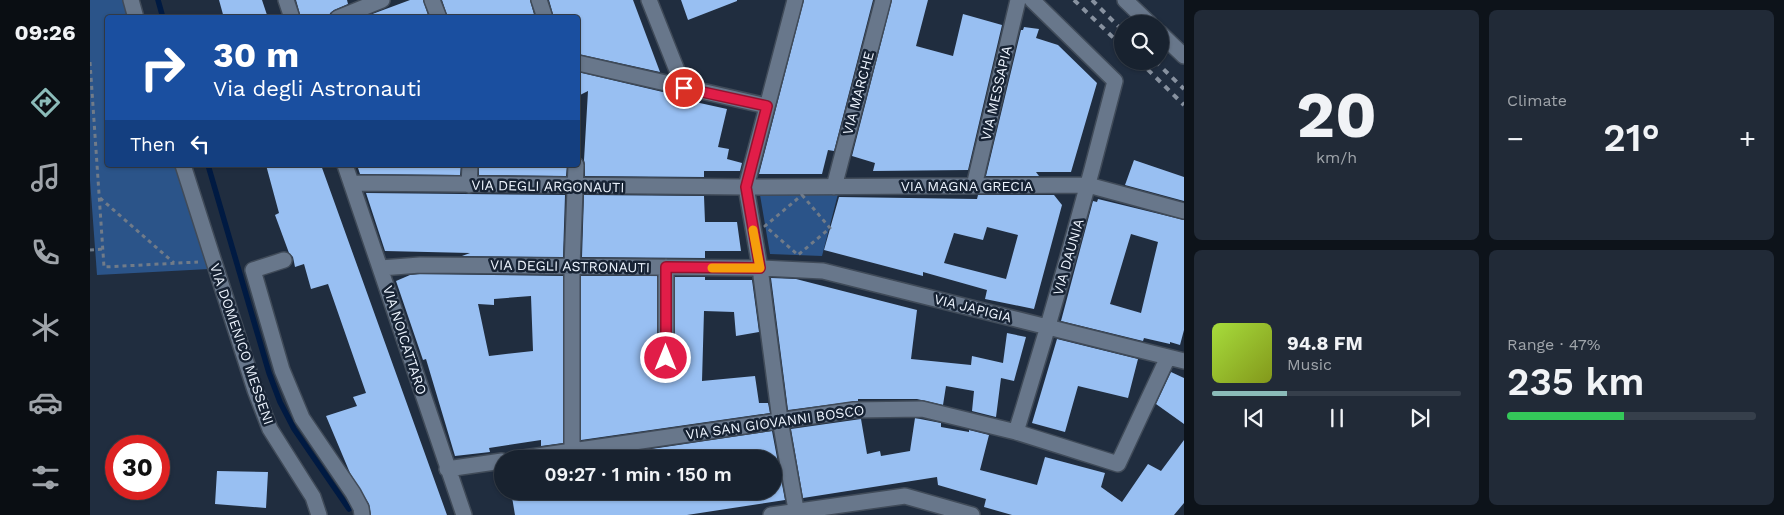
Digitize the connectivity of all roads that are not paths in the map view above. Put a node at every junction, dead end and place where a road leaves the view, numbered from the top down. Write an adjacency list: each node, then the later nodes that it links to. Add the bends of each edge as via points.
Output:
1 (131, 0): 12 (street)
2 (286, 0): 13 (street)
3 (382, 0): 14 (street)
4 (432, 0): 15 (street)
5 (539, 0): 16 (street)
6 (649, 0): 21 (street)
7 (795, 0): 22 (street)
8 (882, 0): 33 (street, VIA MARCHE)
9 (1018, 0): 31 (street, VIA MESSAPIA)
10 (1032, 0): 29 (street, VIA DAUNIA, via 1115,82)
11 (1125, 0): 17 (street)
12 (135, 15)
13 (291, 15)
14 (345, 15)
15 (437, 15)
16 (544, 15)
17 (1141, 15)
18 (1169, 42): 19 (street)
19 (1184, 56)
20 (580, 63): 21 (street)
21 (684, 88): 22 (street)
22 (767, 106): 32 (street)
23 (184, 167): 51 (street, VIA DOMENICO MESSENI, via 254,390 270,430 313,497)
24 (346, 167): 27 (street, VIA NOICATTARO)
25 (470, 167): 28 (street)
26 (576, 167): 30 (street)
27 (351, 183): 28 (street, VIA DEGLI ARGONAUTI); 38 (street, VIA NOICATTARO)
28 (469, 185): 30 (street, VIA DEGLI ARGONAUTI)
29 (1088, 185): 31 (street, VIA MAGNA GRECIA); 34 (street, VIA MAGNA GRECIA); 40 (street, VIA DAUNIA)
30 (575, 186): 32 (street, VIA DEGLI ARGONAUTI); 36 (street)
31 (974, 186): 33 (street, VIA MAGNA GRECIA)
32 (746, 187): 33 (street, VIA MAGNA GRECIA); 39 (street)
33 (834, 187)
34 (1184, 211)
35 (284, 260): 52 (street, via 253,270 282,370 302,418 353,493 362,508)
36 (572, 266): 37 (street, VIA DEGLI ASTRONAUTI); 38 (street, VIA DEGLI ASTRONAUTI, via 420,265); 46 (street)
37 (666, 267): 39 (street, VIA DEGLI ASTRONAUTI); 42 (street)
38 (381, 268): 49 (street, VIA NOICATTARO)
39 (760, 268): 40 (street, VIA JAPIGIA, via 823,271); 44 (street)
40 (1049, 326): 41 (street, VIA JAPIGIA); 45 (street, VIA DAUNIA)
41 (1168, 357): 43 (street, VIA JAPIGIA); 45 (street, VIA SAN GIOVANNI BOSCO, via 1118,464)
42 (666, 358)
43 (1184, 361)
44 (780, 420): 45 (street, VIA SAN GIOVANNI BOSCO, via 854,410 922,409); 47 (street, VIA SAN GIOVANNI BOSCO); 50 (street)
45 (1016, 432)
46 (572, 450)
47 (579, 450)
48 (494, 462): 49 (street)
49 (447, 469): 53 (street, VIA NOICATTARO)
50 (796, 513): 54 (street); 55 (street, via 905,496)
51 (319, 515)
52 (362, 515)
53 (464, 515)
54 (771, 515)
55 (972, 515)

